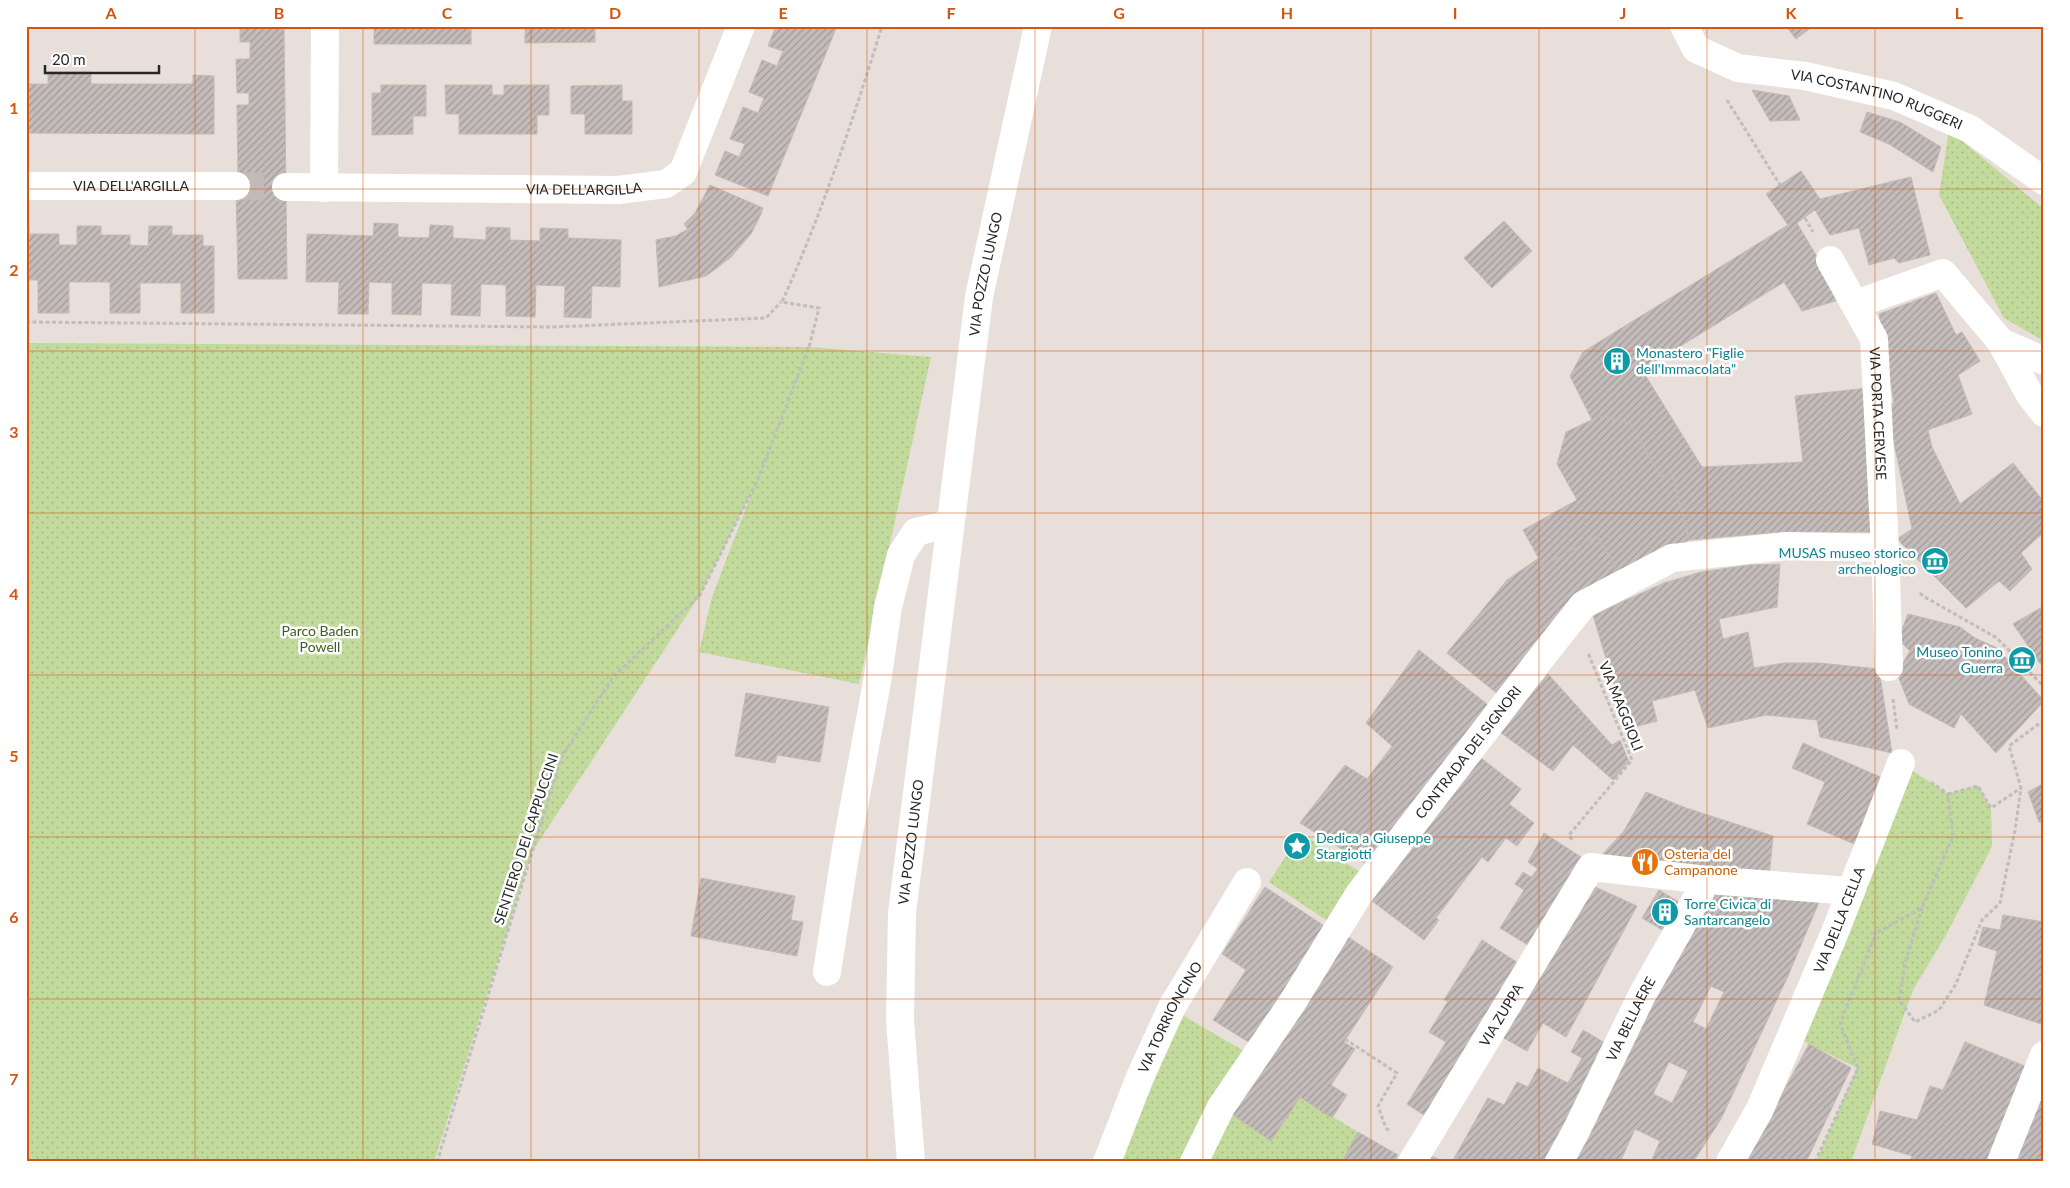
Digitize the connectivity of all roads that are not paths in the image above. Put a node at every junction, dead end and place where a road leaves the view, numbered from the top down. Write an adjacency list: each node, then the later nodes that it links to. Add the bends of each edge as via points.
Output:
1 (325, 26): 9 (street)
2 (741, 26): 9 (street, VIA DELL'ARGILLA, via 683,172 666,184 618,190)
3 (1038, 26): 15 (street, VIA POZZO LUNGO, via 979,298)
4 (1690, 38): 5 (street, VIA COSTANTINO RUGGERI, via 1738,68 1805,76 1894,96 1970,129)
5 (2044, 181)
6 (26, 186): 7 (street, VIA DELL'ARGILLA)
7 (236, 186)
8 (286, 187): 9 (street, VIA DELL'ARGILLA)
9 (324, 188)
10 (1830, 260): 11 (street, VIA PORTA CERVESE)
11 (1856, 304): 12 (street, via 1944,273); 16 (street, VIA PORTA CERVESE, via 1874,339)
12 (2001, 342): 13 (street); 14 (street, via 2030,395)
13 (2044, 361)
14 (2044, 413)
15 (949, 524): 22 (street, via 916,532 901,555 888,607); 25 (street, VIA POZZO LUNGO, via 902,913 900,1020)
16 (1885, 548): 17 (street, VIA PORTA CERVESE); 27 (street, CONTRADA DEI SIGNORI, via 1787,546 1672,558 1583,605 1359,894 1292,1003 1221,1107)
17 (1888, 667)
18 (1901, 764): 21 (street, VIA DELLA CELLA)
19 (1707, 880): 21 (street); 24 (street, VIA ZUPPA, via 1591,867); 28 (street, VIA BELLAERE, via 1642,994)
20 (1247, 882): 26 (street, VIA TORRIONCINO, via 1172,1007)
21 (1851, 891): 29 (street, VIA DELLA CELLA, via 1760,1109)
22 (827, 972)
23 (2044, 1055): 30 (street)
24 (1415, 1157)
25 (911, 1162)
26 (1107, 1162)
27 (1194, 1162)
28 (1559, 1162)
29 (1730, 1162)
30 (2001, 1162)

